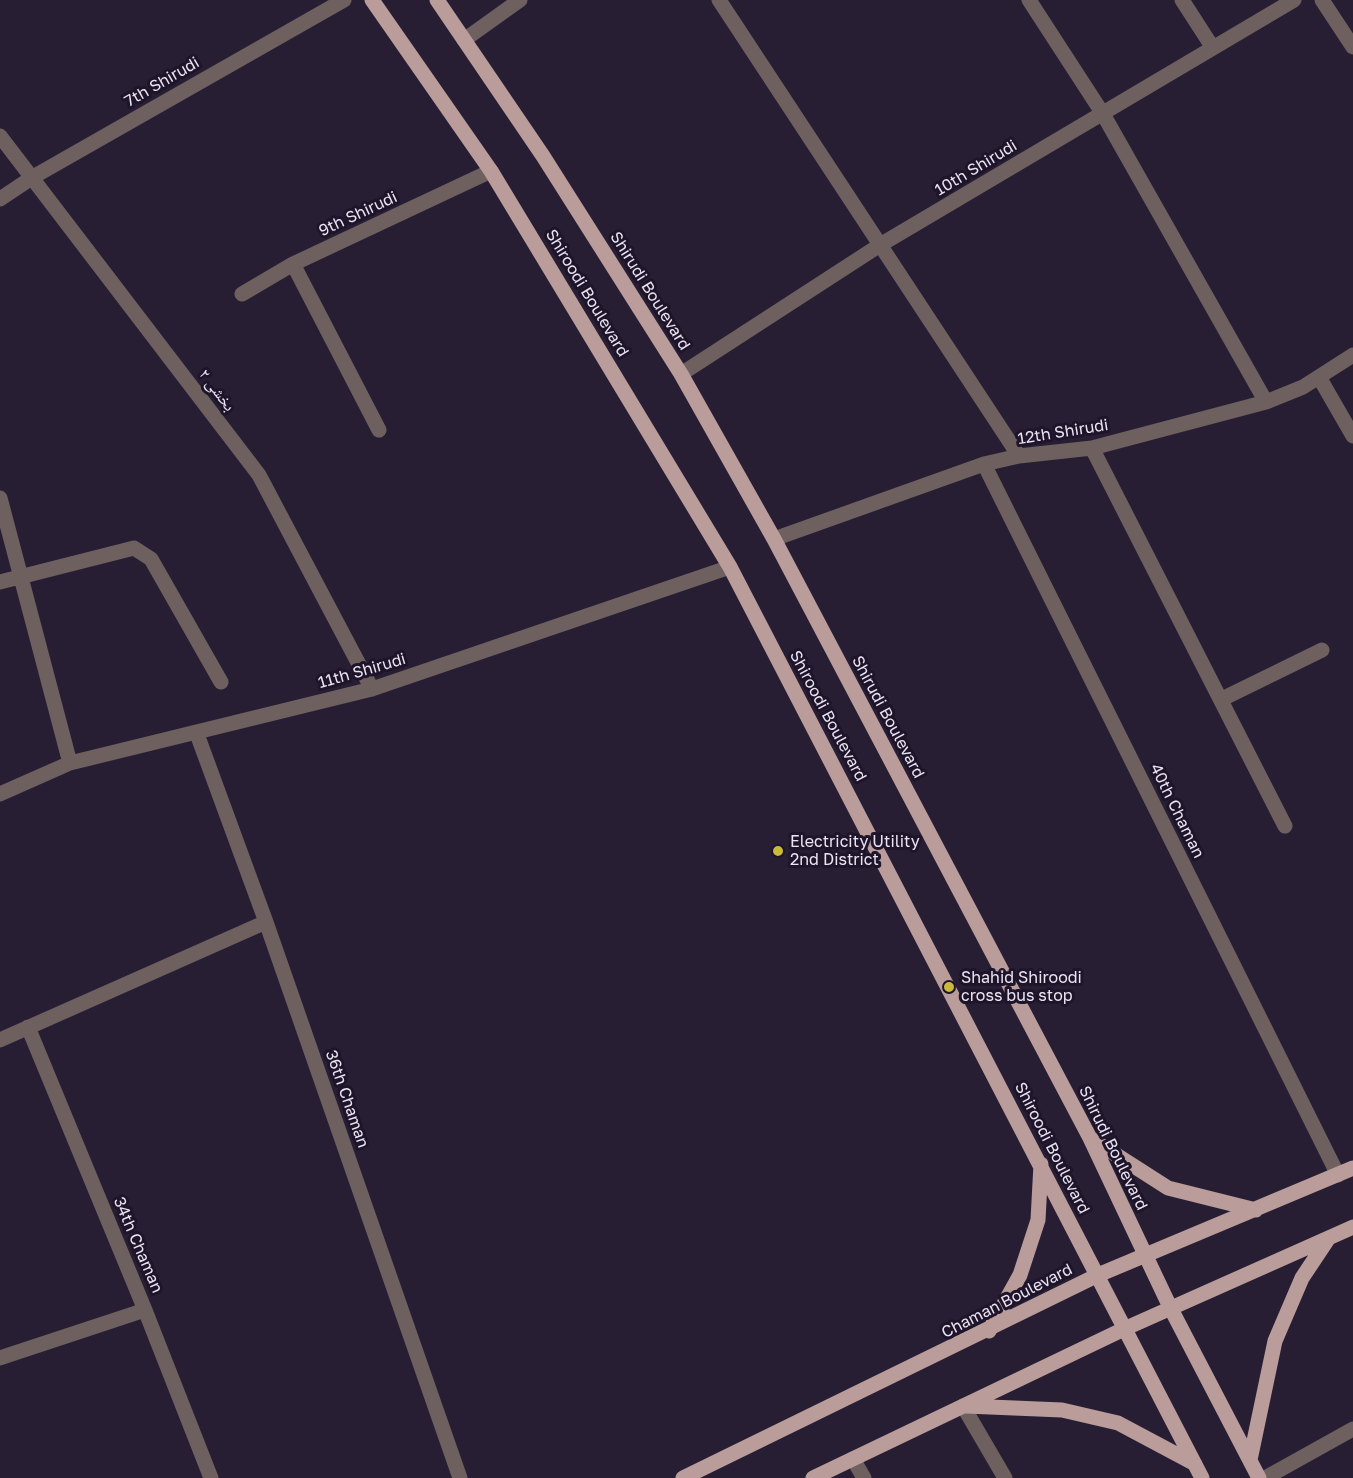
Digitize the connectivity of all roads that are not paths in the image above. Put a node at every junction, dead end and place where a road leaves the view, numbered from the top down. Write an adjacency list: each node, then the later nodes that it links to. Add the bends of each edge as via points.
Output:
1 (344, 0): 16 (street, 7th Shirudi)
2 (372, 0): 15 (main road, Shiroodi Boulevard)
3 (436, 0): 10 (main road, Shirudi Boulevard)
4 (520, 0): 10 (street)
5 (719, 0): 18 (street)
6 (1029, 0): 13 (street)
7 (1182, 0): 12 (street)
8 (1294, 0): 12 (street, 10th Shirudi)
9 (1322, 0): 11 (street)
10 (464, 40): 22 (main road, Shirudi Boulevard, via 543,156)
11 (1353, 46)
12 (1213, 48): 13 (street, 10th Shirudi)
13 (1103, 114): 18 (street, 10th Shirudi); 24 (street)
14 (0, 136): 16 (street, بخشی ۲)
15 (491, 171): 19 (street, 9th Shirudi); 32 (main road, Shiroodi Boulevard)
16 (33, 177): 17 (street, 7th Shirudi); 37 (street, بخشی ۲, via 260,476)
17 (0, 199)
18 (880, 245): 22 (street, 10th Shirudi); 28 (street)
19 (293, 264): 20 (street, 9th Shirudi); 25 (street)
20 (242, 294)
21 (1353, 355): 23 (street, 12th Shirudi)
22 (681, 374): 31 (main road, Shirudi Boulevard)
23 (1319, 377): 24 (street, 12th Shirudi); 26 (street)
24 (1266, 402): 27 (street, 12th Shirudi)
25 (379, 430)
26 (1353, 436)
27 (1092, 448): 28 (street, 12th Shirudi); 38 (street)
28 (1018, 456): 29 (street, 12th Shirudi)
29 (984, 464): 31 (street, 12th Shirudi); 49 (street, 40th Chaman)
30 (0, 498): 33 (street)
31 (774, 539): 46 (main road, Shirudi Boulevard)
32 (730, 567): 37 (street, 11th Shirudi); 47 (main road, Shiroodi Boulevard)
33 (22, 578): 34 (street); 36 (street, via 134,548 142,552 151,559); 40 (street)
34 (0, 582)
35 (1322, 650): 38 (street)
36 (221, 682)
37 (372, 689): 39 (street, 11th Shirudi)
38 (1222, 699): 42 (street)
39 (197, 734): 40 (street, 11th Shirudi); 43 (street, 36th Chaman)
40 (70, 763): 41 (street, 11th Shirudi)
41 (0, 794)
42 (1285, 826)
43 (266, 922): 44 (street); 66 (street, 36th Chaman)
44 (27, 1027): 45 (street); 56 (street, 34th Chaman)
45 (0, 1040)
46 (1090, 1138): 50 (main road, via 1168,1188); 53 (main road, Shirudi Boulevard)
47 (1041, 1164): 54 (main road, Shiroodi Boulevard); 58 (main road, via 1038,1220 1020,1275)
48 (1353, 1168): 49 (main road, Chaman Boulevard)
49 (1338, 1175): 50 (main road, Chaman Boulevard)
50 (1256, 1210): 53 (main road, Chaman Boulevard)
51 (1353, 1227): 52 (main road)
52 (1328, 1239): 55 (main road); 63 (main road, via 1302,1278 1275,1341)
53 (1144, 1254): 54 (main road, Chaman Boulevard); 55 (main road, Shirudi Boulevard)
54 (1098, 1275): 57 (main road, Shiroodi Boulevard); 58 (main road, Chaman Boulevard)
55 (1170, 1307): 57 (main road); 63 (main road, Shirudi Boulevard)
56 (145, 1310): 59 (street); 65 (street, 34th Chaman)
57 (1124, 1329): 60 (main road); 64 (main road, Shiroodi Boulevard)
58 (989, 1331): 67 (main road, Chaman Boulevard)
59 (0, 1358)
60 (963, 1406): 62 (main road); 64 (main road, via 1062,1410 1118,1423); 70 (street)
61 (1353, 1429): 73 (street)
62 (853, 1459): 68 (main road); 69 (street)
63 (1250, 1460): 72 (main road, Shirudi Boulevard)
64 (1195, 1464): 71 (main road, Shiroodi Boulevard)
65 (211, 1478)
66 (460, 1478)
67 (683, 1478)
68 (813, 1478)
69 (864, 1478)
70 (1005, 1478)
71 (1202, 1478)
72 (1259, 1478)
73 (1265, 1478)

